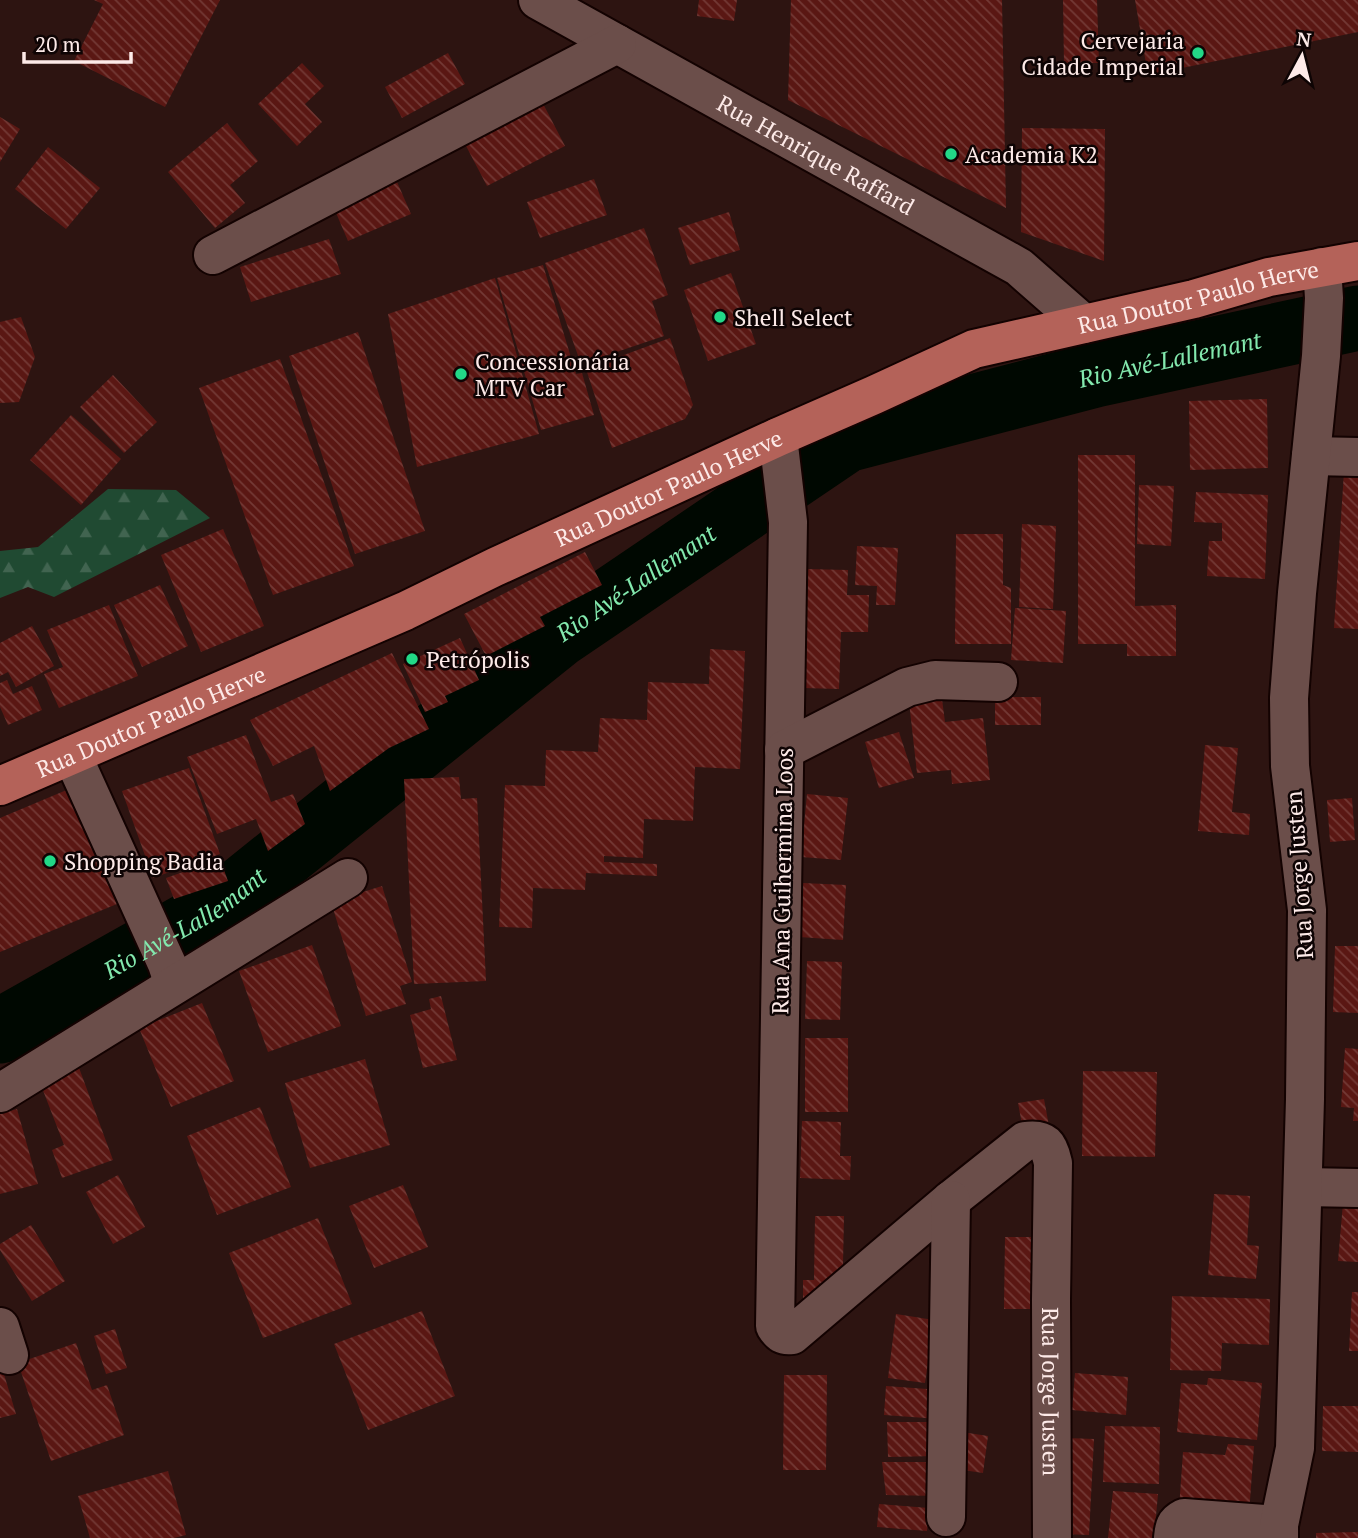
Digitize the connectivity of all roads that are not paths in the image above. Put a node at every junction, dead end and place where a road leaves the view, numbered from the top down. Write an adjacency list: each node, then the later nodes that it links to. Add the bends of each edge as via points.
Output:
1 (538, 0): 2 (street, Rua Henrique Raffard)
2 (617, 44): 3 (street); 5 (street, Rua Henrique Raffard, via 1020,267)
3 (213, 255)
4 (1334, 276): 5 (main road, Rua Doutor Paulo Herve, via 1269,277); 7 (street, Rua Jorge Justen)
5 (1084, 324): 6 (main road, Rua Doutor Paulo Herve, via 974,349 874,395)
6 (780, 452): 10 (street, Rua Ana Guihermina Loos, via 788,523); 11 (main road, Rua Doutor Paulo Herve, via 495,567 405,611)
7 (1311, 456): 8 (street); 16 (street, Rua Jorge Justen, via 1289,698 1290,766 1307,910)
8 (1358, 457)
9 (998, 682): 10 (street, via 936,680 907,687)
10 (784, 750): 18 (street, Rua Ana Guihermina Loos, via 775,1326 779,1333 792,1335)
11 (72, 755): 12 (main road, Rua Doutor Paulo Herve); 14 (street)
12 (0, 786)
13 (348, 878): 14 (street)
14 (171, 974): 15 (street)
15 (0, 1093)
16 (1303, 1187): 17 (street); 20 (street, Rua Jorge Justen, via 1295,1448)
17 (1358, 1188)
18 (951, 1200): 19 (street); 21 (street, Rua Jorge Justen, via 1025,1141 1035,1139 1050,1148)
19 (946, 1517)
20 (1279, 1531): 22 (street, Rua Jorge Justen, via 1184,1518 1174,1527)
21 (1052, 1538)
22 (1173, 1538)

